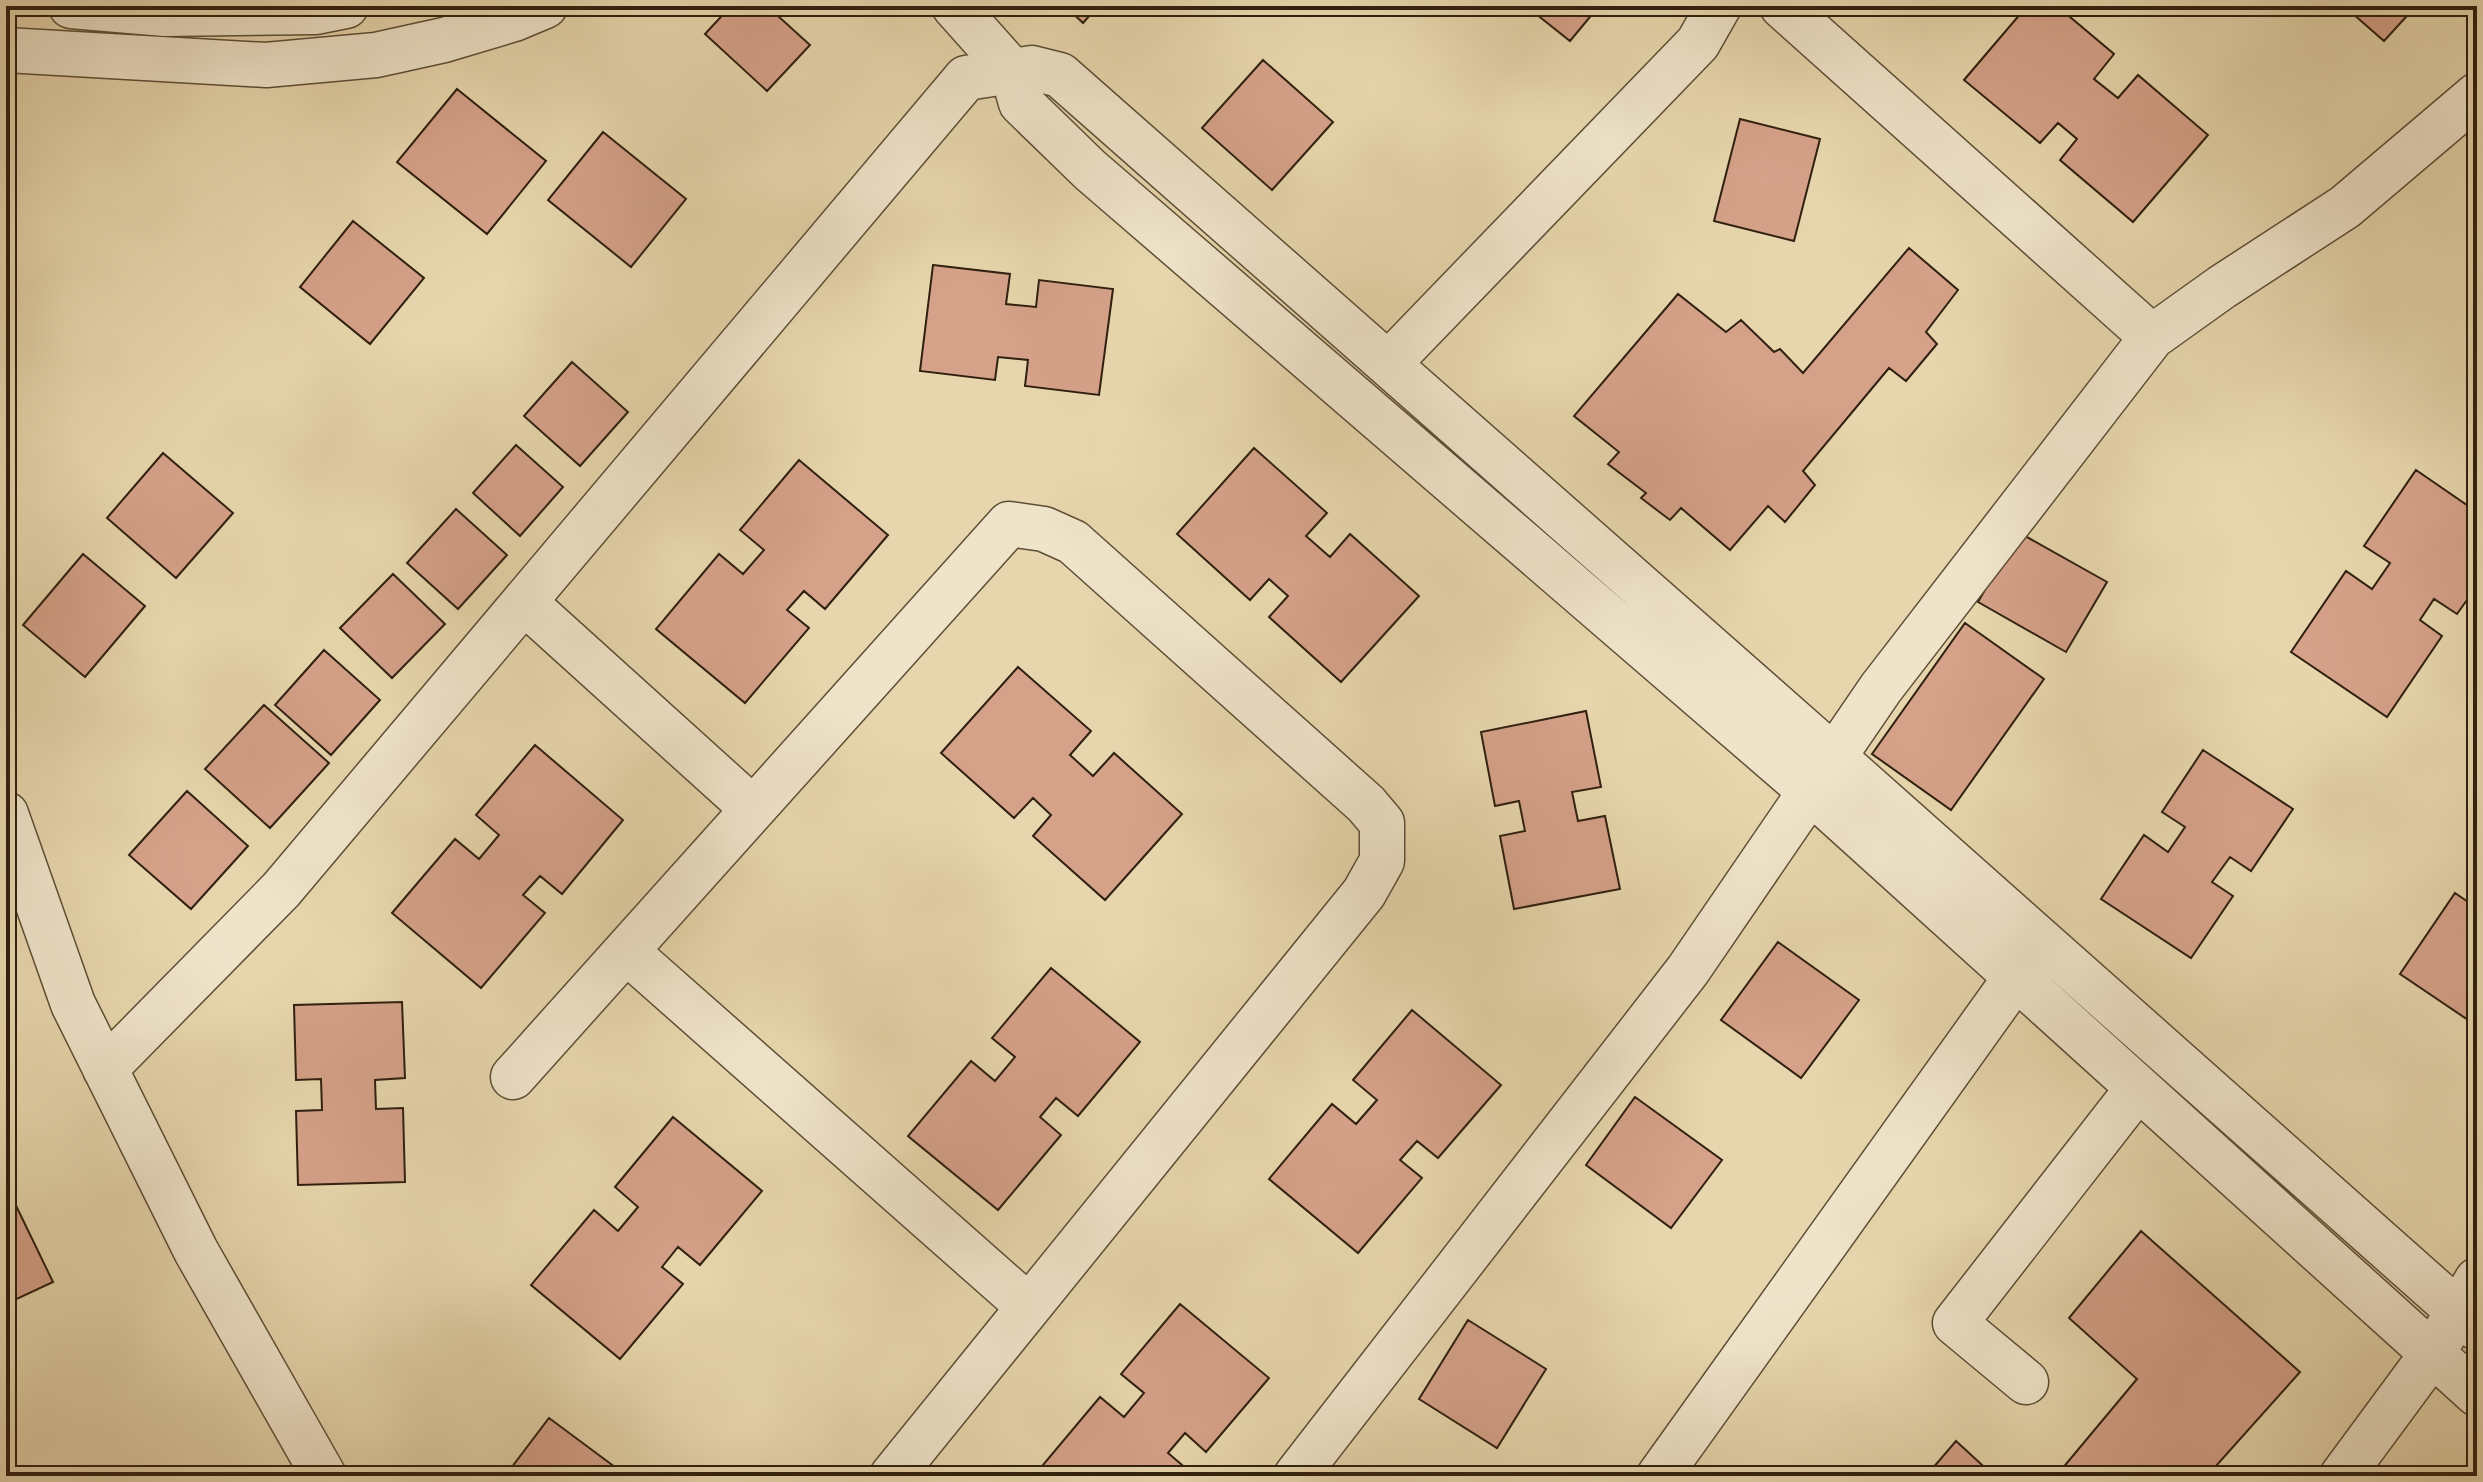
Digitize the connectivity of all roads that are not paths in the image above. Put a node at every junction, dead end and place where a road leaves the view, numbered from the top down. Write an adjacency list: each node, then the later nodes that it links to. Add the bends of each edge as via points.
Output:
1 (71, 6): 2 (street, via 165,14 316,12)
2 (346, 6)
3 (545, 6): 7 (street, via 486,28 376,55 266,65)
4 (954, 6): 8 (street)
5 (1719, 6): 11 (street, via 1698,43)
6 (1782, 6): 10 (street)
7 (6, 50)
8 (1012, 71): 11 (street, via 1032,68 1060,75); 12 (street, via 966,78); 13 (street, via 1021,103 1090,170)
9 (2477, 95): 10 (street, via 2345,207)
10 (2152, 337): 13 (street, via 1881,688)
11 (1388, 364): 13 (street)
12 (524, 602): 14 (street); 18 (street, via 281,890)
13 (1822, 774): 17 (street); 22 (street); 28 (street, via 1688,970)
14 (753, 809): 16 (street); 21 (street, via 1009,524 1044,529 1073,542 1382,823 1382,861 1364,893)
15 (6, 814): 18 (street, via 73,1004)
16 (626, 951): 19 (street); 21 (street)
17 (2016, 977): 20 (street); 29 (street)
18 (105, 1069): 26 (street, via 196,1251)
19 (513, 1077)
20 (2138, 1088): 23 (street); 24 (street, via 1955,1323)
21 (1029, 1307): 27 (street)
22 (2471, 1307): 23 (street)
23 (2432, 1354): 25 (street); 30 (street)
24 (2026, 1382)
25 (2477, 1394)
26 (324, 1476)
27 (892, 1476)
28 (1296, 1476)
29 (1659, 1476)
30 (2342, 1476)

